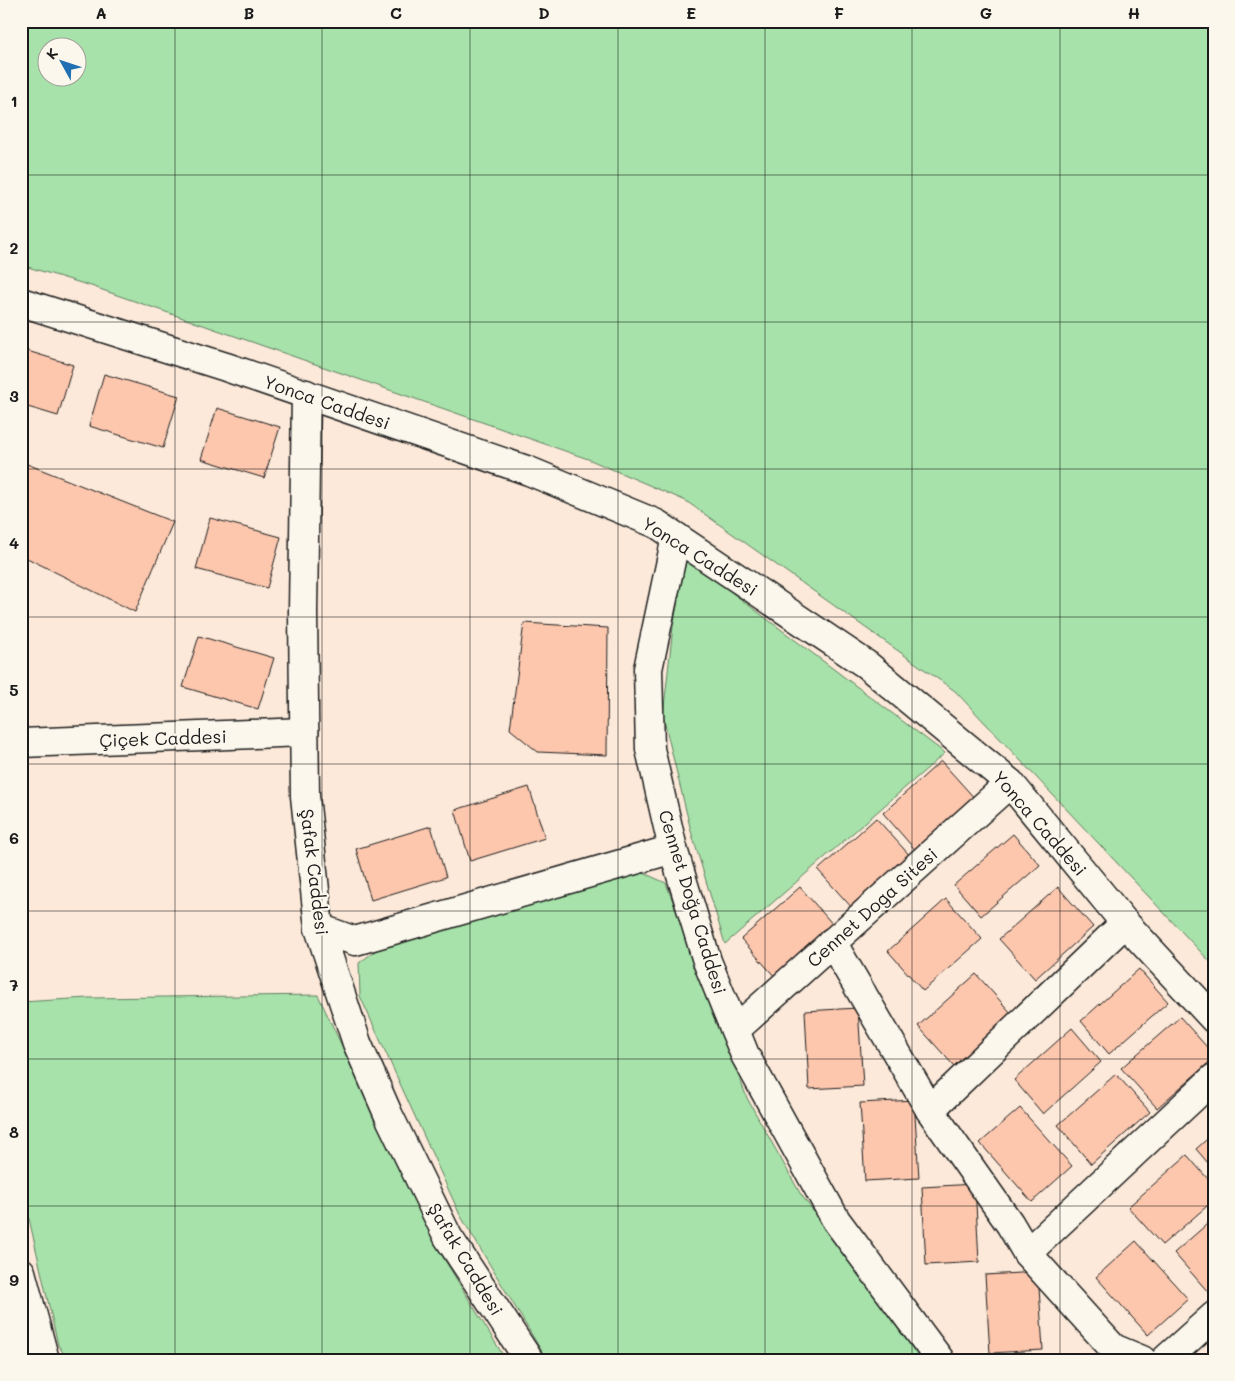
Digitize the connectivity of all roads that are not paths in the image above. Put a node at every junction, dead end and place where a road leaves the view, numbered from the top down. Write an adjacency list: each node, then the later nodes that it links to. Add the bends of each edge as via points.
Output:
1 (21, 302): 2 (street, Yonca Caddesi)
2 (306, 394): 3 (street, Yonca Caddesi, via 529,471 657,524); 4 (street, Şafak Caddesi, via 302,612)
3 (676, 536): 6 (street, Yonca Caddesi, via 867,665); 7 (street, Cennet Doğa Caddesi, via 648,669 650,749)
4 (304, 732): 5 (street, Çiçek Caddesi); 9 (street, Şafak Caddesi, via 305,796)
5 (21, 743)
6 (1010, 783): 8 (street, Yonca Caddesi); 10 (street, Cennet Doga Sitesi)
7 (673, 848): 9 (street, via 355,942); 12 (street, Cennet Doğa Caddesi, via 707,961)
8 (1126, 923): 11 (street, Yonca Caddesi); 14 (street)
9 (319, 928): 19 (street, Şafak Caddesi, via 357,1043 448,1237)
10 (832, 942): 12 (street, Cennet Doga Sitesi); 14 (street)
11 (1214, 1019)
12 (735, 1030): 20 (street, Cennet Doğa Caddesi, via 744,1055 836,1220)
13 (1214, 1078): 15 (street)
14 (930, 1110): 15 (street)
15 (1027, 1252): 21 (street, via 1113,1348)
16 (21, 1272): 18 (street)
17 (1214, 1316): 22 (street)
18 (45, 1360)
19 (529, 1360)
20 (940, 1360)
21 (1142, 1360)
22 (1165, 1360)

